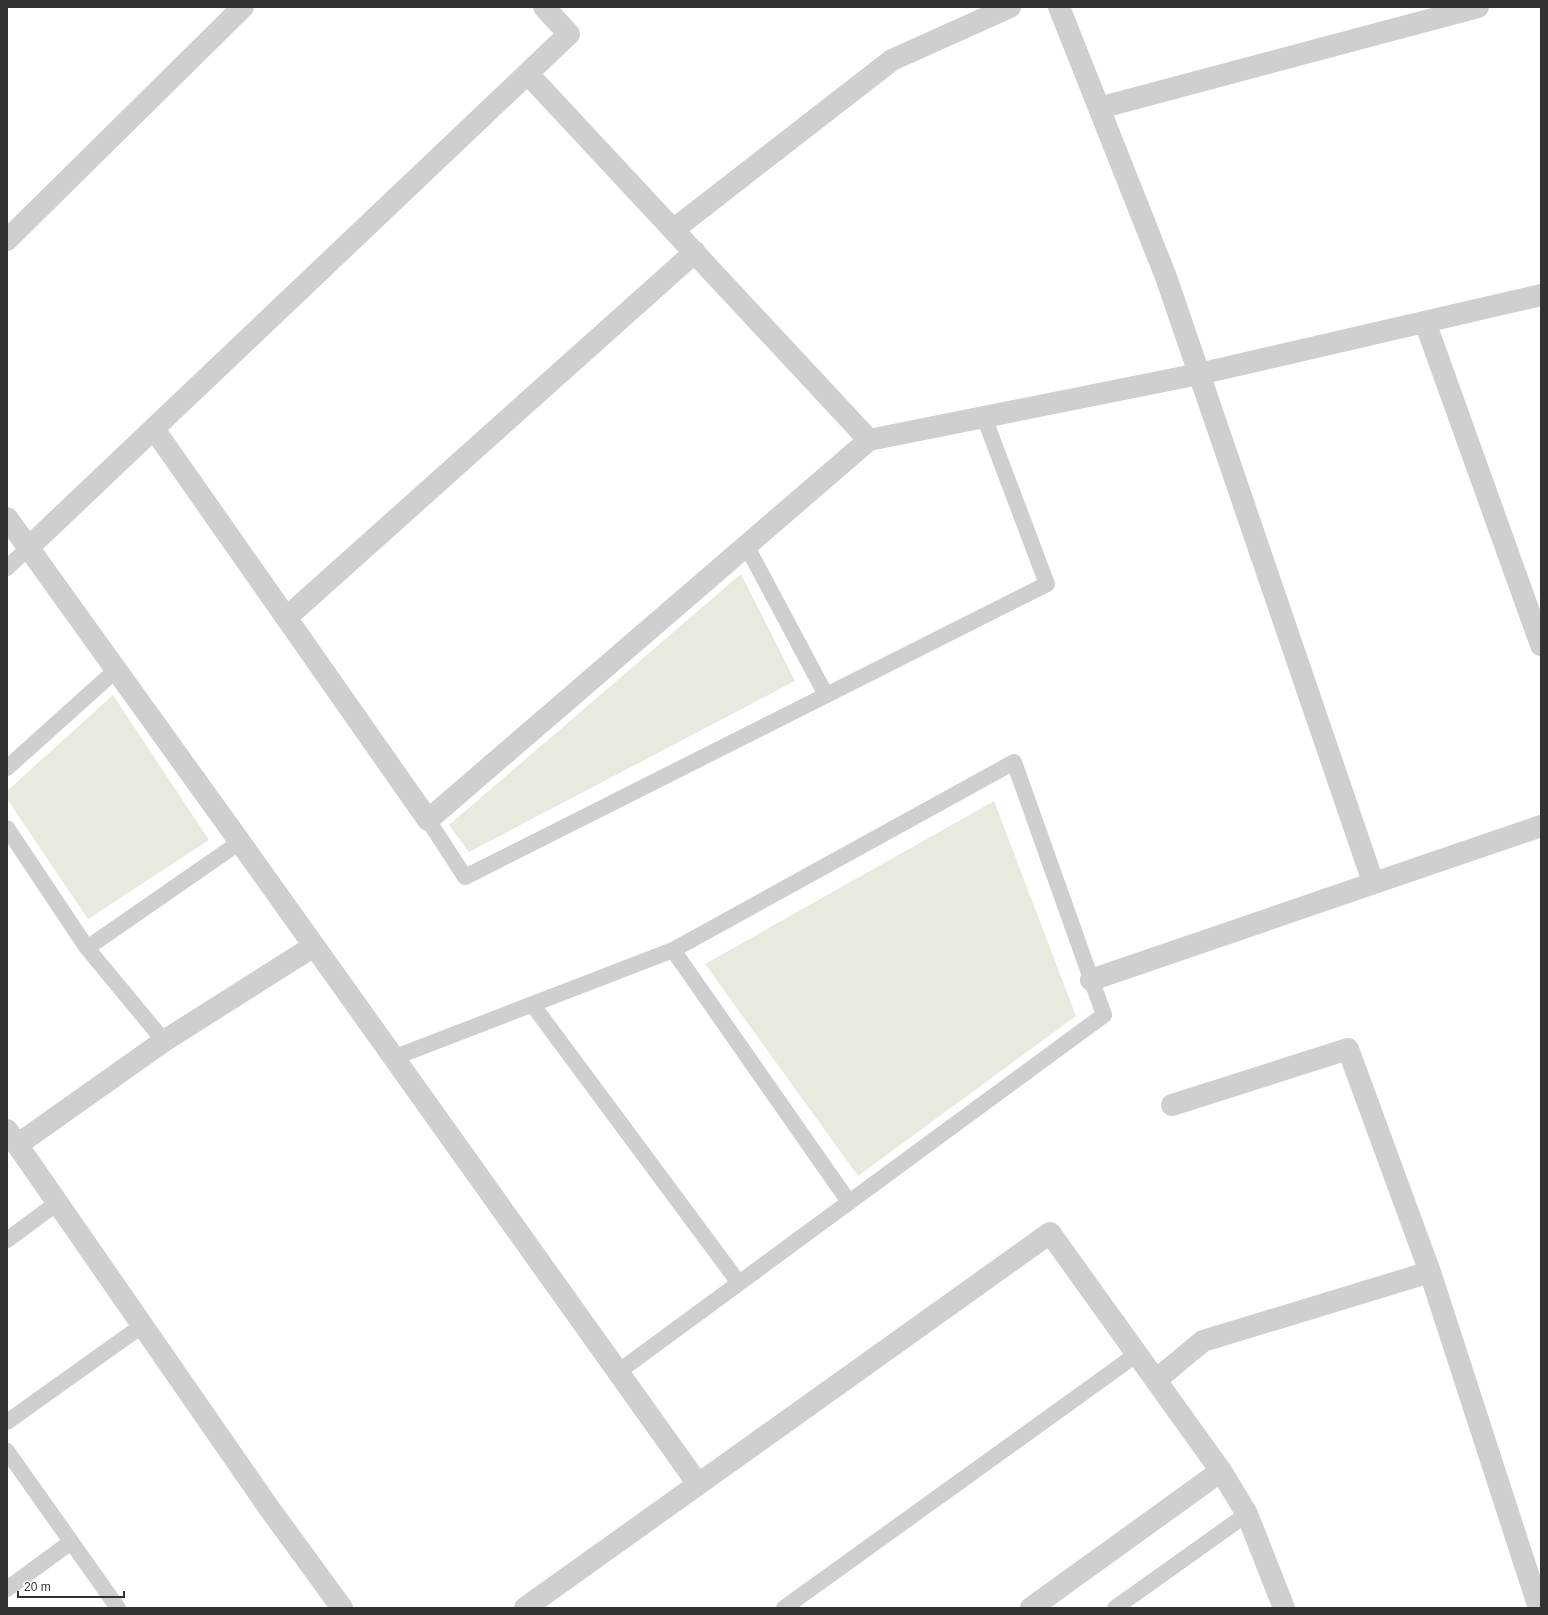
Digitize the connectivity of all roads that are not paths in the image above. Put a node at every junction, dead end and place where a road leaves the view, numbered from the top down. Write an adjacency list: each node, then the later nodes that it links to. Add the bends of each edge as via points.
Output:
1 (243, 7): 9 (street)
2 (544, 7): 6 (street, via 569,34)
3 (1010, 7): 8 (street, via 892,60)
4 (1059, 7): 7 (street)
5 (1478, 7): 7 (street)
6 (528, 74): 8 (street); 15 (street)
7 (1099, 108): 13 (street, via 1166,277)
8 (673, 230): 10 (street)
9 (7, 240)
10 (694, 252): 16 (street); 21 (street)
11 (1541, 295): 12 (street)
12 (1425, 322): 13 (street); 22 (street)
13 (1199, 374): 14 (street); 30 (street)
14 (984, 417): 16 (street); 24 (lane, via 1047,584)
15 (154, 429): 19 (street); 21 (street)
16 (868, 440): 18 (street)
17 (7, 518): 19 (street)
18 (746, 545): 24 (lane); 26 (street)
19 (28, 548): 20 (lane); 23 (street)
20 (7, 568)
21 (286, 618): 26 (street)
22 (1541, 645)
23 (116, 670): 25 (lane); 29 (street)
24 (826, 695): 26 (lane, via 465,876)
25 (7, 768)
26 (428, 820)
27 (1541, 826): 30 (street)
28 (7, 828): 32 (lane)
29 (240, 842): 31 (street); 32 (lane)
30 (1373, 882): 34 (street)
31 (314, 946): 36 (street); 37 (street)
32 (87, 948): 36 (lane)
33 (673, 950): 34 (lane, via 1014,762); 35 (lane); 40 (lane)
34 (1091, 980): 40 (lane, via 1104,1015)
35 (532, 1004): 37 (lane); 44 (lane)
36 (164, 1041): 39 (street)
37 (393, 1058): 47 (street)
38 (1172, 1105): 43 (street, via 1348,1049)
39 (12, 1137): 41 (street)
40 (849, 1202): 44 (lane)
41 (57, 1203): 42 (lane); 45 (street)
42 (7, 1240)
43 (1430, 1272): 48 (street, via 1203,1341); 63 (street)
44 (739, 1283): 47 (lane)
45 (142, 1325): 49 (lane); 57 (street)
46 (1137, 1354): 48 (street); 52 (street, via 1050,1233); 59 (lane)
47 (618, 1372): 52 (street)
48 (1156, 1380): 51 (street)
49 (7, 1422)
50 (7, 1451): 54 (lane)
51 (1221, 1471): 53 (street); 60 (street)
52 (698, 1484): 58 (street)
53 (1247, 1514): 61 (lane); 62 (street)
54 (71, 1542): 55 (lane); 56 (lane)
55 (7, 1589)
56 (118, 1608)
57 (342, 1608)
58 (525, 1608)
59 (784, 1608)
60 (1031, 1608)
61 (1115, 1608)
62 (1284, 1608)
63 (1539, 1608)

